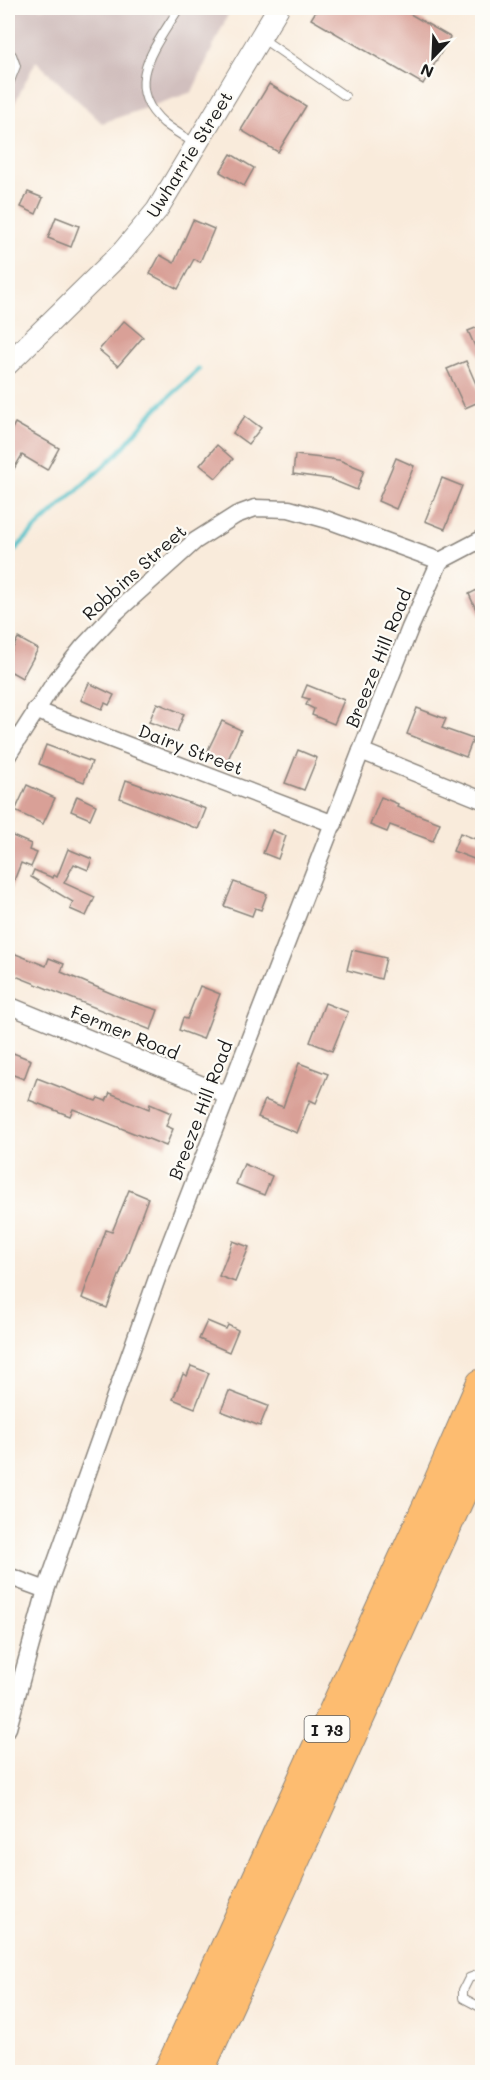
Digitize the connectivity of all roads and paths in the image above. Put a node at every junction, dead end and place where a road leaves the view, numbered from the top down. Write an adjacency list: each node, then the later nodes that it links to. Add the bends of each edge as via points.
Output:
1 (179, 8): 7 (lane, via 154,46 142,78 146,104 164,124)
2 (278, 8): 3 (street, Uwharrie Street)
3 (260, 37): 6 (lane); 7 (street, Uwharrie Street)
4 (10, 54): 5 (lane, via 16,66)
5 (8, 86)
6 (345, 96)
7 (196, 144): 8 (street, Uwharrie Street, via 157,210 123,251)
8 (8, 364)
9 (483, 540): 10 (street)
10 (440, 561): 11 (street, Robbins Street, via 289,509 246,511 195,541 115,613 83,647); 12 (street, Breeze Hill Road)
11 (35, 710): 13 (street, Robbins Street); 15 (street, Dairy Street)
12 (362, 750): 14 (street); 15 (street, Breeze Hill Road)
13 (8, 755)
14 (483, 800)
15 (334, 824): 17 (street, Breeze Hill Road)
16 (8, 1005): 17 (street, Fermer Road)
17 (227, 1095): 21 (street, Breeze Hill Road)
18 (483, 1385): 25 (highway, I 73)
19 (483, 1445): 26 (highway, I 73)
20 (8, 1576): 21 (street)
21 (46, 1590): 22 (street, Breeze Hill Road)
22 (8, 1728)
23 (477, 1975): 24 (lane, via 469,1978 463,1998)
24 (483, 2008)
25 (170, 2073)
26 (197, 2073)

